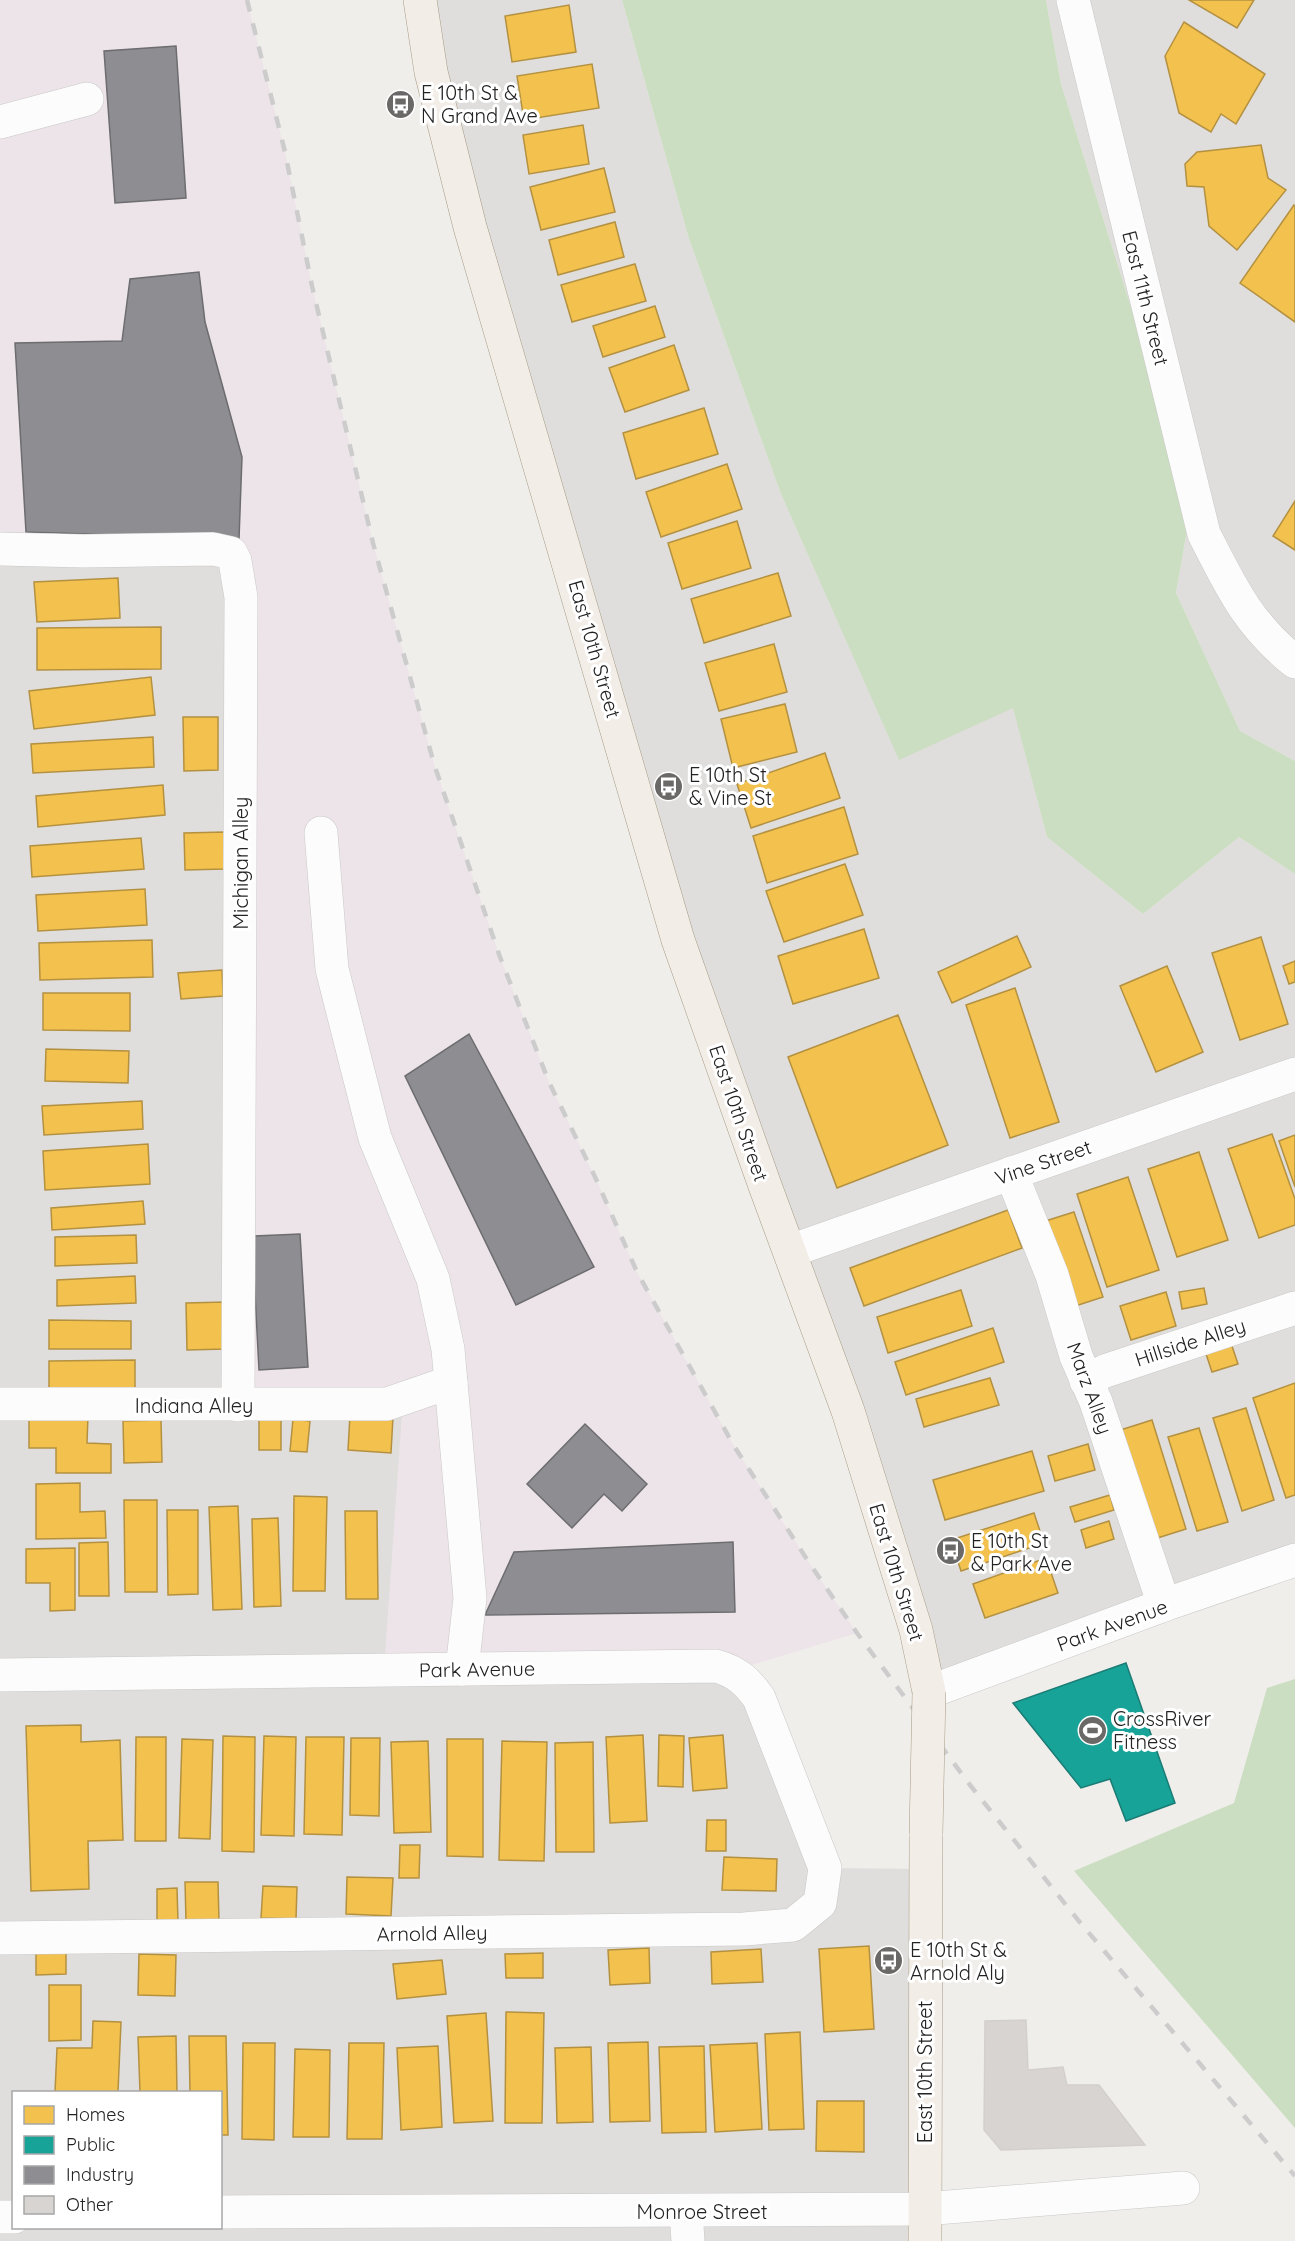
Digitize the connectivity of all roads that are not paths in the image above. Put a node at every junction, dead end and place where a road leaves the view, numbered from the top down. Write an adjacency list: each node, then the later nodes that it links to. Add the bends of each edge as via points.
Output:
1 (420, 0): 10 (main road, East 10th Street, via 431,72 470,227 678,940)
2 (1073, 0): 6 (street, East 11th Street, via 1204,534 1250,618)
3 (87, 99): 4 (street)
4 (0, 123)
5 (0, 549): 15 (street, Michigan Alley, via 213,549 231,553 235,561 241,597)
6 (1295, 662)
7 (321, 834): 13 (street, via 332,969 375,1138 433,1279)
8 (1295, 1074): 9 (street, Vine Street)
9 (1011, 1173): 10 (street, Vine Street); 12 (street, Marz Alley, via 1052,1275)
10 (790, 1251): 20 (main road, East 10th Street, via 848,1411 916,1630)
11 (1295, 1308): 12 (street, Hillside Alley, via 1105,1371)
12 (1086, 1381): 17 (street, Marz Alley)
13 (451, 1382): 15 (street, Indiana Alley, via 387,1404); 18 (street, via 470,1598)
14 (0, 1404): 15 (street, Indiana Alley)
15 (238, 1405)
16 (1295, 1560): 17 (street, Park Avenue)
17 (1164, 1605): 20 (street, Park Avenue)
18 (462, 1669): 19 (street, Park Avenue); 21 (street, Park Avenue, via 716,1666 732,1671 746,1680 759,1698)
19 (0, 1675)
20 (929, 1692): 25 (main road, East 10th Street, bridge)
21 (825, 1868): 22 (street, Arnold Alley, via 820,1903 793,1925 784,1926)
22 (0, 1938)
23 (1184, 2188): 25 (street, Monroe Street)
24 (222, 2222): 26 (street, Monroe Street)
25 (925, 2225): 26 (street, Monroe Street)
26 (687, 2226)

